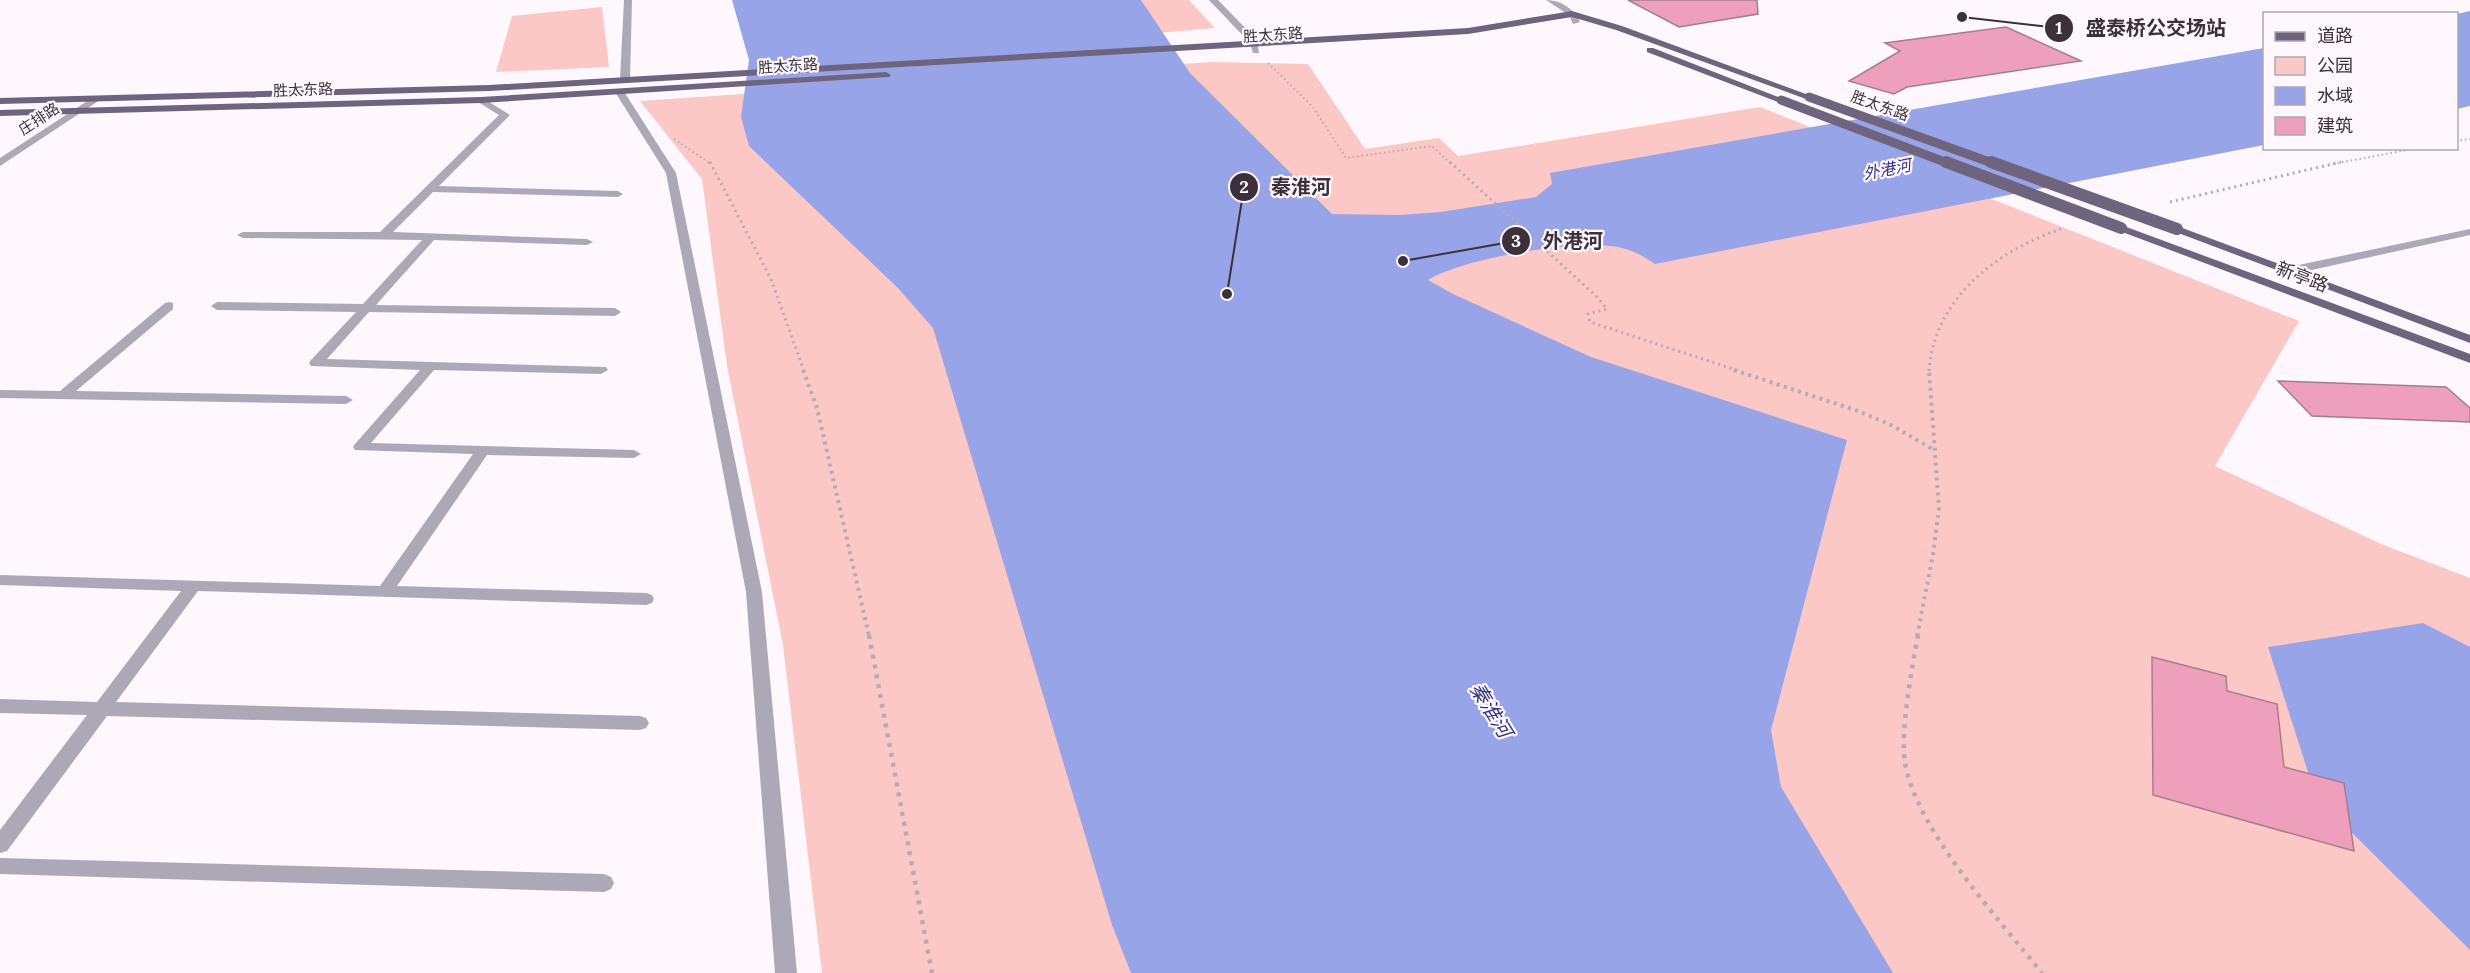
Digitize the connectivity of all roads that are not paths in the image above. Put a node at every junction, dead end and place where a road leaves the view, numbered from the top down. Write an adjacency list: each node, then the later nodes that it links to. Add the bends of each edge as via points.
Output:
1 (628, 0): 6 (street)
2 (1213, 0): 5 (street)
3 (1550, 0): 4 (street, 胜太东路)
4 (1574, 18): 5 (main road, 胜太东路, via 1468,31); 15 (main road, 胜太东路, bridge); 16 (main road, 胜太东路, bridge, via 1619,28)
5 (1255, 47): 6 (main road, 胜太东路, via 1226,45 721,74); 6 (main road, 胜太东路, via 1235,52 717,86)
6 (623, 86): 7 (main road, 胜太东路); 8 (main road, 胜太东路); 46 (street, via 671,173 754,592)
7 (95, 100): 9 (main road, 胜太东路); 10 (street, 庄排路)
8 (481, 100): 10 (main road, 胜太东路); 13 (street, via 505,115)
9 (0, 101)
10 (77, 112): 11 (main road, 胜太东路); 12 (street, 庄排路)
11 (0, 113)
12 (0, 163)
13 (430, 189): 14 (street); 19 (street)
14 (618, 194)
15 (2121, 228): 28 (main road, 新亭路)
16 (2177, 229): 22 (main road, 新亭路)
17 (2470, 232): 22 (street)
18 (243, 234): 19 (street)
19 (383, 236): 20 (street)
20 (431, 237): 21 (street); 25 (street)
21 (587, 242)
22 (2289, 271): 27 (main road, 新亭路)
23 (169, 306): 32 (street)
24 (217, 306): 25 (street)
25 (366, 309): 26 (street); 29 (street, via 316,363)
26 (615, 312)
27 (2470, 339)
28 (2470, 360)
29 (430, 366): 30 (street); 34 (street, via 360,447)
30 (601, 370)
31 (0, 394): 32 (street)
32 (63, 395): 33 (street)
33 (346, 400)
34 (483, 450): 35 (street); 38 (street)
35 (634, 454)
36 (0, 580): 37 (street)
37 (194, 585): 38 (street); 41 (street)
38 (386, 591): 39 (street)
39 (646, 599)
40 (0, 706): 41 (street)
41 (102, 709): 42 (street); 43 (street)
42 (640, 723)
43 (0, 845)
44 (0, 866): 45 (street)
45 (604, 883)
46 (786, 973)

